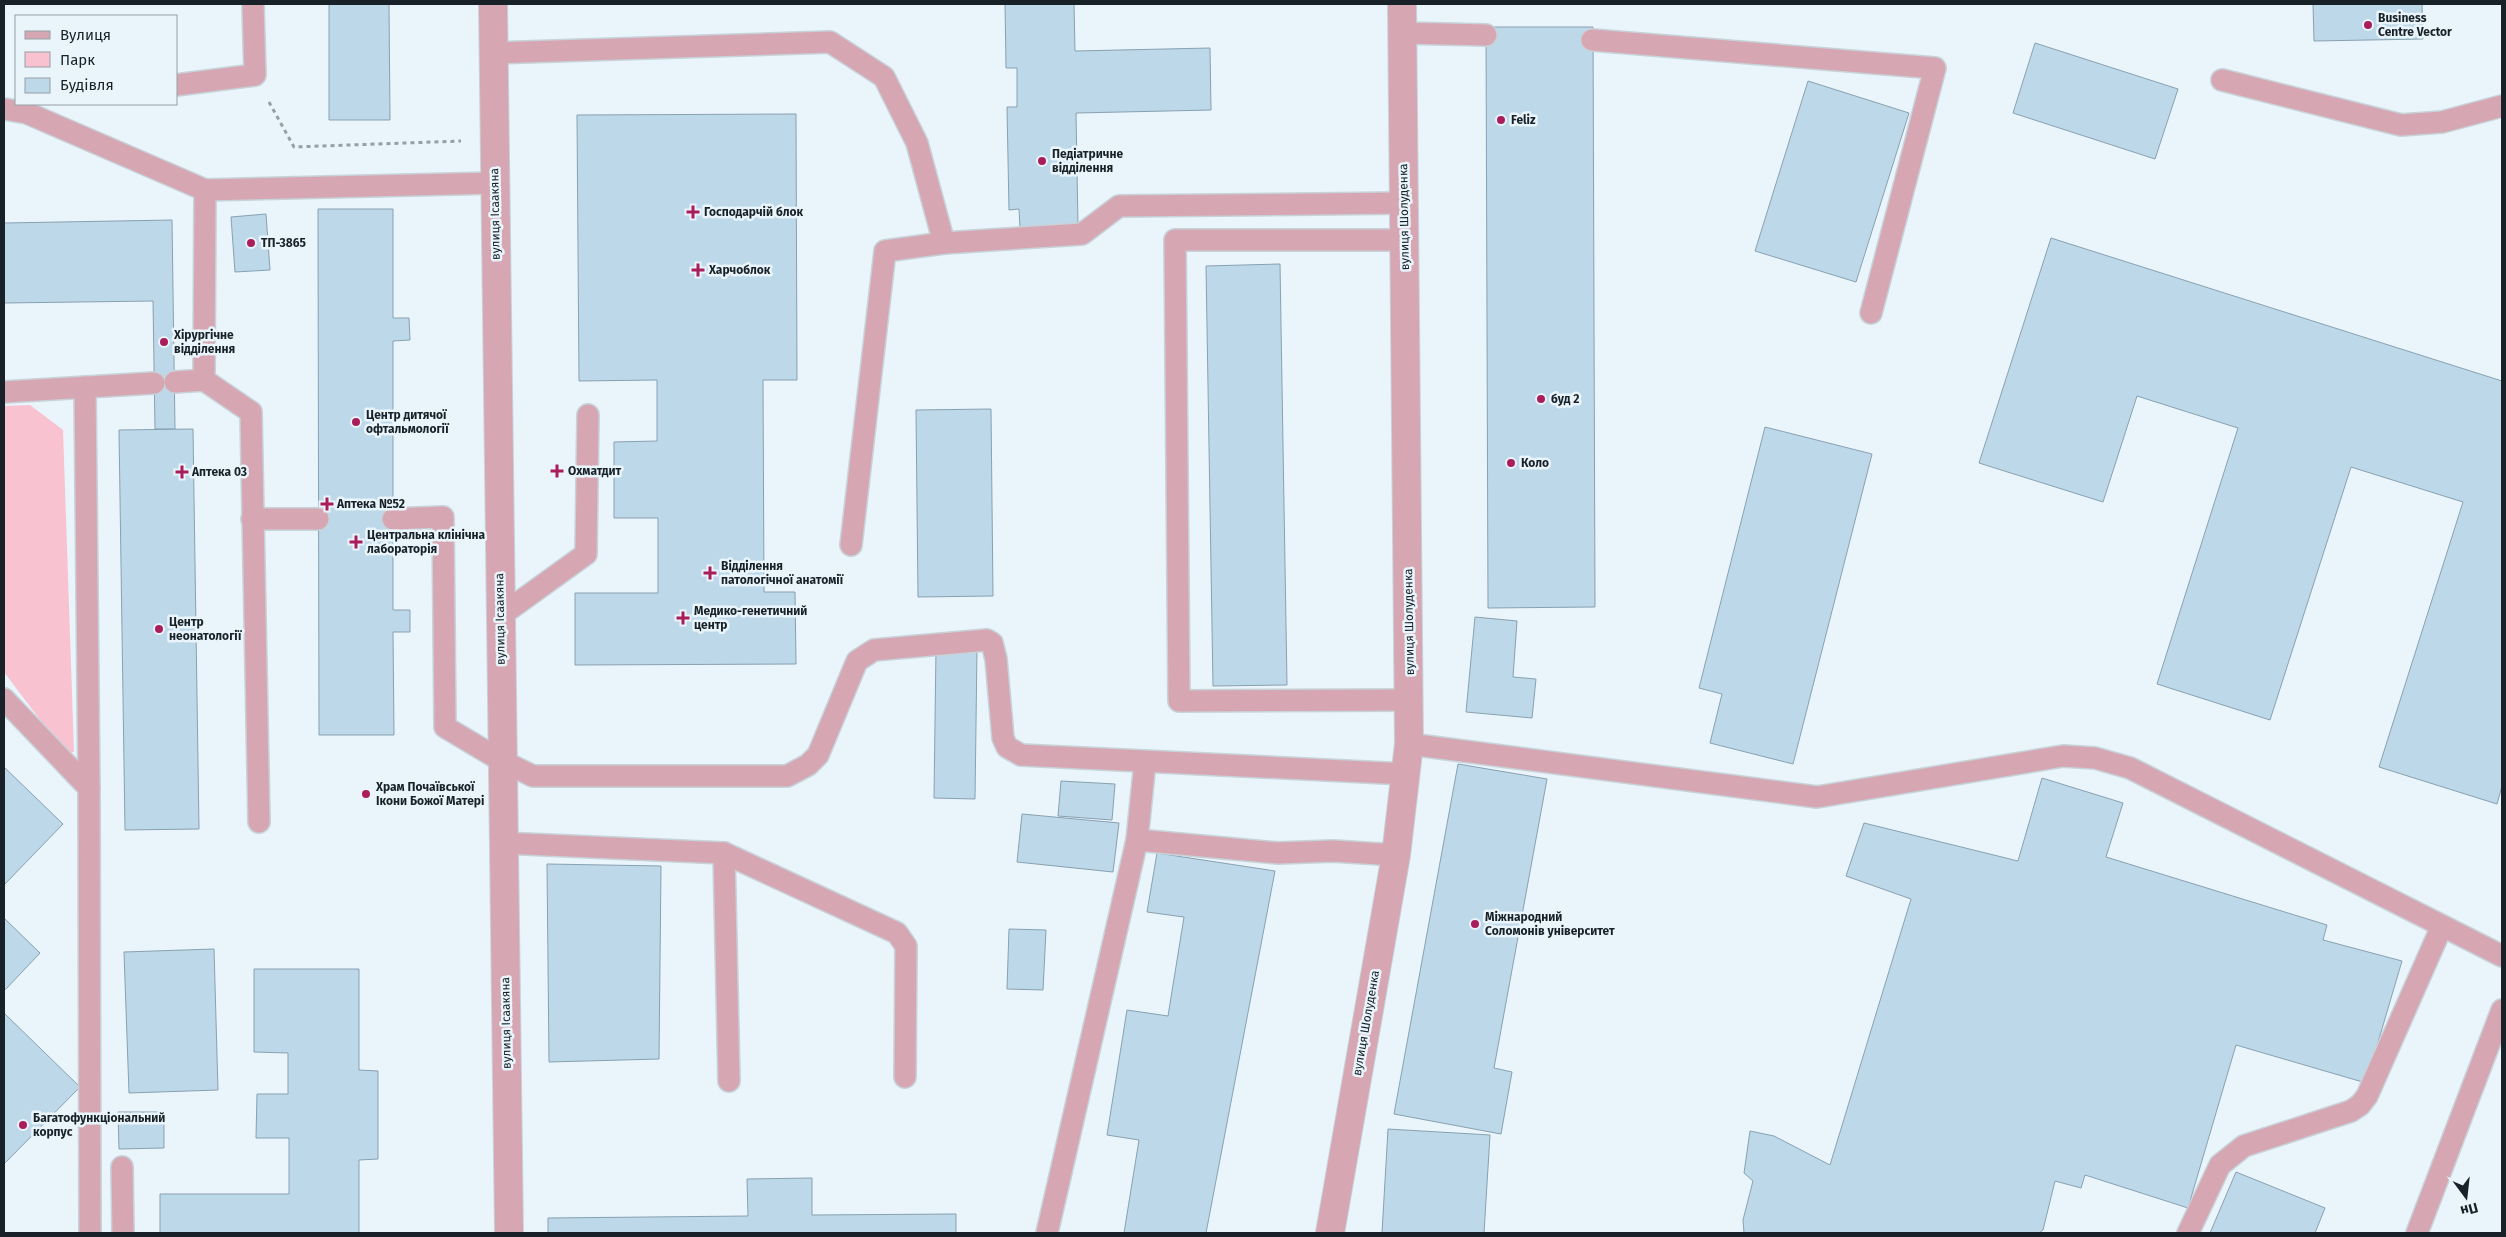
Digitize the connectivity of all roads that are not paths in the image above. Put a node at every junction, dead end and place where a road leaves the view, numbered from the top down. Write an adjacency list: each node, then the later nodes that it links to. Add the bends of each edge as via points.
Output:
1 (253, 4): 9 (lane, via 255,75)
2 (492, 4): 7 (street, вулиця Ісаакяна)
3 (1402, 4): 4 (street, вулиця Шолуденка)
4 (1402, 33): 5 (lane); 14 (street, вулиця Шолуденка)
5 (1486, 35)
6 (1592, 40): 17 (lane, via 1936,68)
7 (493, 53): 12 (street, вулиця Ісаакяна); 16 (lane, via 830,42 884,77 917,143)
8 (2222, 80): 10 (lane, via 2401,125 2442,122)
9 (178, 86)
10 (2502, 106)
11 (4, 109): 13 (lane, via 27,113)
12 (495, 183): 13 (lane); 26 (street, вулиця Ісаакяна)
13 (205, 190): 18 (lane)
14 (1403, 203): 15 (street, вулиця Шолуденка); 16 (lane, via 1119,206 1082,234)
15 (1404, 240): 28 (street, вулиця Шолуденка); 28 (lane, via 1174,240 1179,701)
16 (944, 243): 25 (lane, via 885,251)
17 (1871, 314)
18 (204, 380): 19 (lane); 22 (lane, via 251,412)
19 (86, 387): 20 (lane); 33 (lane)
20 (4, 392)
21 (588, 415): 26 (lane, via 586,554)
22 (252, 519): 23 (lane); 34 (lane)
23 (318, 519)
24 (393, 519): 30 (lane, via 443,517 445,727)
25 (851, 546)
26 (500, 616): 30 (street, вулиця Ісаакяна)
27 (4, 700): 33 (lane)
28 (1410, 700): 29 (street, вулиця Шолуденка)
29 (1409, 744): 32 (street, вулиця Шолуденка); 39 (lane, via 1817,797 2063,756 2095,758 2130,768)
30 (502, 761): 31 (lane, via 533,776 787,776 808,765 818,755 857,660 865,654 874,650 987,640 992,643 995,653 1001,728 1008,747 1021,755 1034,757); 36 (street, вулиця Ісаакяна)
31 (1145, 762): 32 (lane); 35 (lane)
32 (1406, 774): 38 (street, вулиця Шолуденка)
33 (89, 788): 45 (lane)
34 (260, 822)
35 (1137, 840): 38 (lane, via 1278,853 1333,851); 48 (lane)
36 (503, 843): 37 (lane); 47 (street, вулиця Ісаакяна)
37 (724, 853): 42 (lane, via 897,933 903,940 906,946); 43 (lane)
38 (1396, 855): 49 (street, вулиця Шолуденка)
39 (2442, 926): 40 (lane); 50 (lane, via 2367,1096 2360,1105 2351,1111 2244,1146 2229,1156 2220,1166)
40 (2502, 956)
41 (2502, 1010): 51 (lane)
42 (906, 1078)
43 (728, 1081)
44 (122, 1167): 46 (lane)
45 (90, 1233)
46 (123, 1233)
47 (509, 1233)
48 (1047, 1233)
49 (1330, 1233)
50 (2188, 1233)
51 (2417, 1233)

